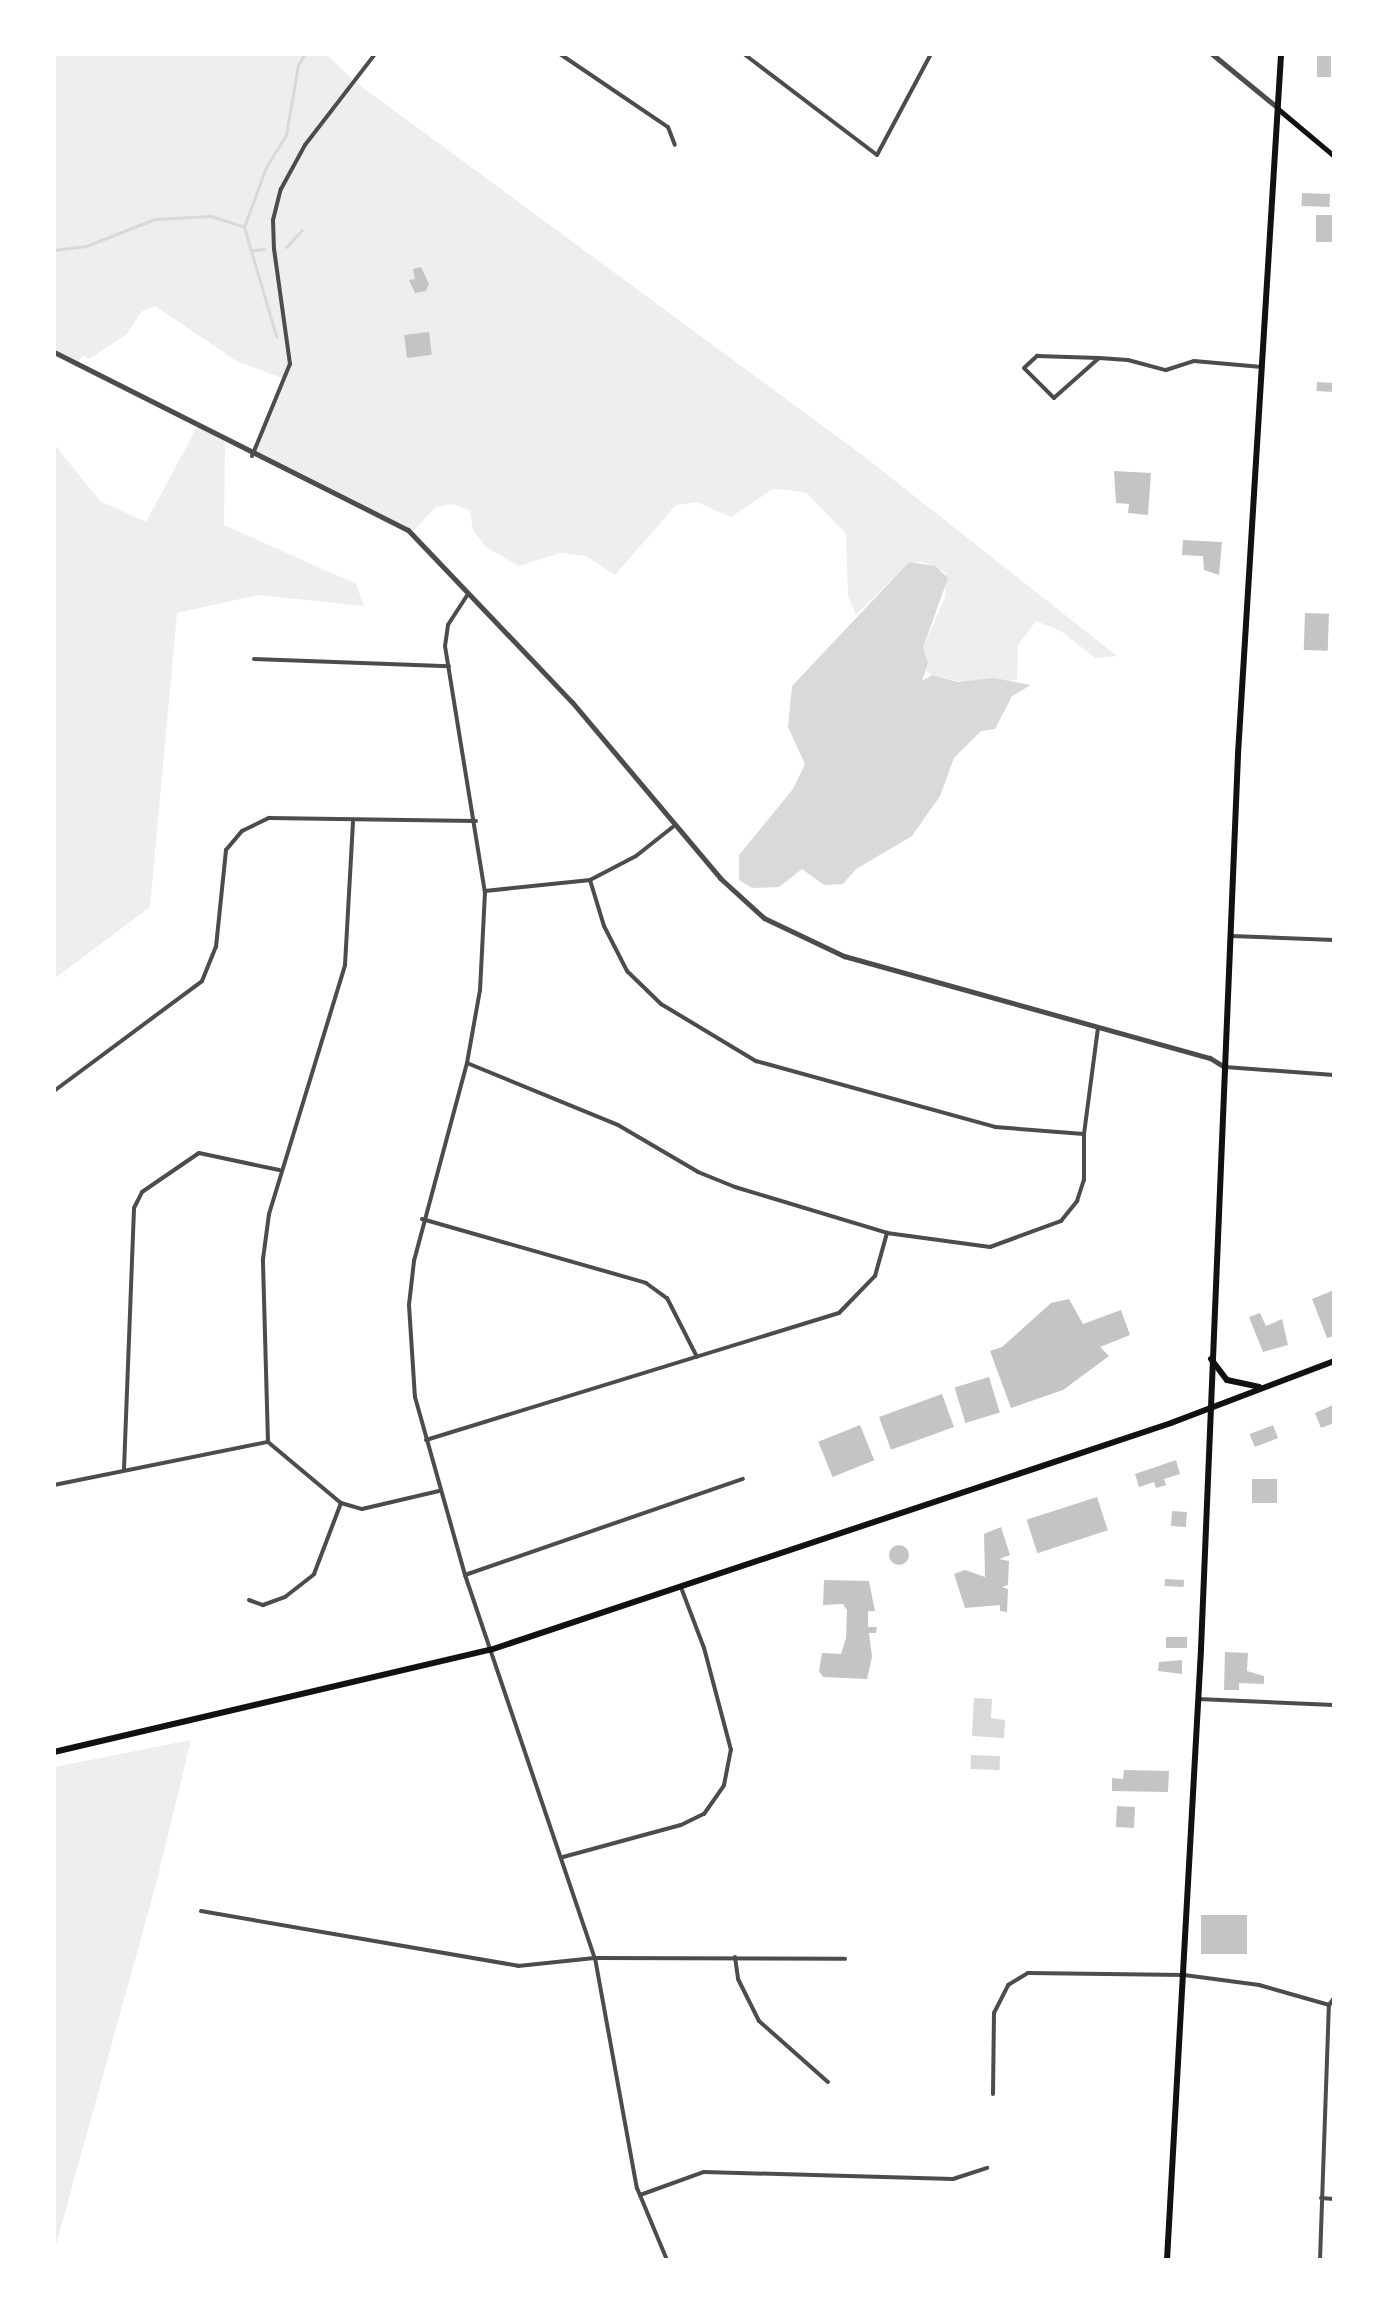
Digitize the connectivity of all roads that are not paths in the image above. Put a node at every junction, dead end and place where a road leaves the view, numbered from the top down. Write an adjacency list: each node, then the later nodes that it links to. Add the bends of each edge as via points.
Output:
1 (375, 54): 13 (street, via 305,145 281,189 273,220 274,249 290,364)
2 (560, 54): 8 (street, via 668,127)
3 (744, 54): 4 (street, via 877,155)
4 (931, 54)
5 (1212, 54): 7 (street)
6 (1281, 54): 7 (main road)
7 (1278, 109): 9 (main road); 12 (main road)
8 (675, 145)
9 (1334, 156)
10 (54, 352): 13 (street)
11 (1099, 358): 11 (street, via 1037,356 1024,368 1054,398); 12 (street, via 1166,370 1194,361)
12 (1262, 367): 22 (main road)
13 (252, 456): 14 (street, via 408,530)
14 (468, 594): 16 (street, via 445,635); 19 (street, via 572,702)
15 (254, 659): 16 (street)
16 (449, 666): 17 (street)
17 (476, 821): 18 (street); 21 (street)
18 (353, 822): 28 (street, via 269,818 242,831 226,850 216,947 202,981); 30 (street, via 345,965)
19 (674, 826): 20 (street, via 636,856); 24 (street, via 745,902 800,939)
20 (590, 880): 21 (street); 29 (street, via 604,926 635,979 661,1004 756,1061 995,1127)
21 (485, 892): 25 (street, via 480,990)
22 (1231, 936): 23 (street); 26 (main road)
23 (1334, 940)
24 (1098, 1027): 26 (street); 29 (street)
25 (467, 1063): 31 (street); 32 (street, via 618,1125 698,1172 735,1187)
26 (1223, 1066): 27 (street); 34 (main road)
27 (1334, 1075)
28 (54, 1091)
29 (1084, 1134): 32 (street, via 1084,1180 1077,1201 1061,1221 990,1247)
30 (279, 1170): 39 (street, via 263,1259); 40 (street, via 199,1153 142,1192 134,1208)
31 (422, 1219): 33 (street, via 646,1283 667,1298); 38 (street, via 409,1305 415,1397)
32 (887, 1233): 33 (street, via 875,1276 839,1313)
33 (697, 1357): 38 (street)
34 (1211, 1359): 36 (main road, via 1227,1380); 37 (main road)
35 (1334, 1361): 36 (main road)
36 (1263, 1388): 37 (main road)
37 (1210, 1409): 46 (main road); 49 (main road)
38 (426, 1440): 43 (street)
39 (268, 1442): 40 (street); 44 (street)
40 (124, 1469): 42 (street)
41 (743, 1479): 45 (street)
42 (54, 1485)
43 (439, 1491): 44 (street, via 362,1509); 45 (street)
44 (341, 1503): 47 (street, via 314,1574 285,1597 263,1605)
45 (465, 1575): 48 (street)
46 (682, 1590): 48 (main road); 52 (street, via 704,1648 731,1750 724,1785 704,1814 681,1825)
47 (249, 1600)
48 (490, 1650): 51 (main road); 52 (street)
49 (1198, 1699): 50 (street); 57 (main road)
50 (1334, 1705)
51 (54, 1752)
52 (563, 1857): 55 (street)
53 (201, 1911): 55 (street, via 518,1966)
54 (735, 1957): 55 (street); 56 (street); 61 (street, via 738,1979 759,2021)
55 (595, 1958): 64 (street)
56 (845, 1959)
57 (1184, 1975): 59 (street, via 1259,1985); 62 (street, via 1049,1970 1028,1973 1008,1985 993,2023); 68 (main road)
58 (1334, 1998): 59 (street)
59 (1329, 2005): 60 (street)
60 (1331, 2069): 65 (street)
61 (828, 2082)
62 (993, 2094)
63 (987, 2168): 64 (street, via 953,2179 704,2172)
64 (640, 2195): 67 (street)
65 (1321, 2198): 66 (street); 69 (street)
66 (1334, 2199)
67 (667, 2260)
68 (1167, 2260)
69 (1320, 2260)

